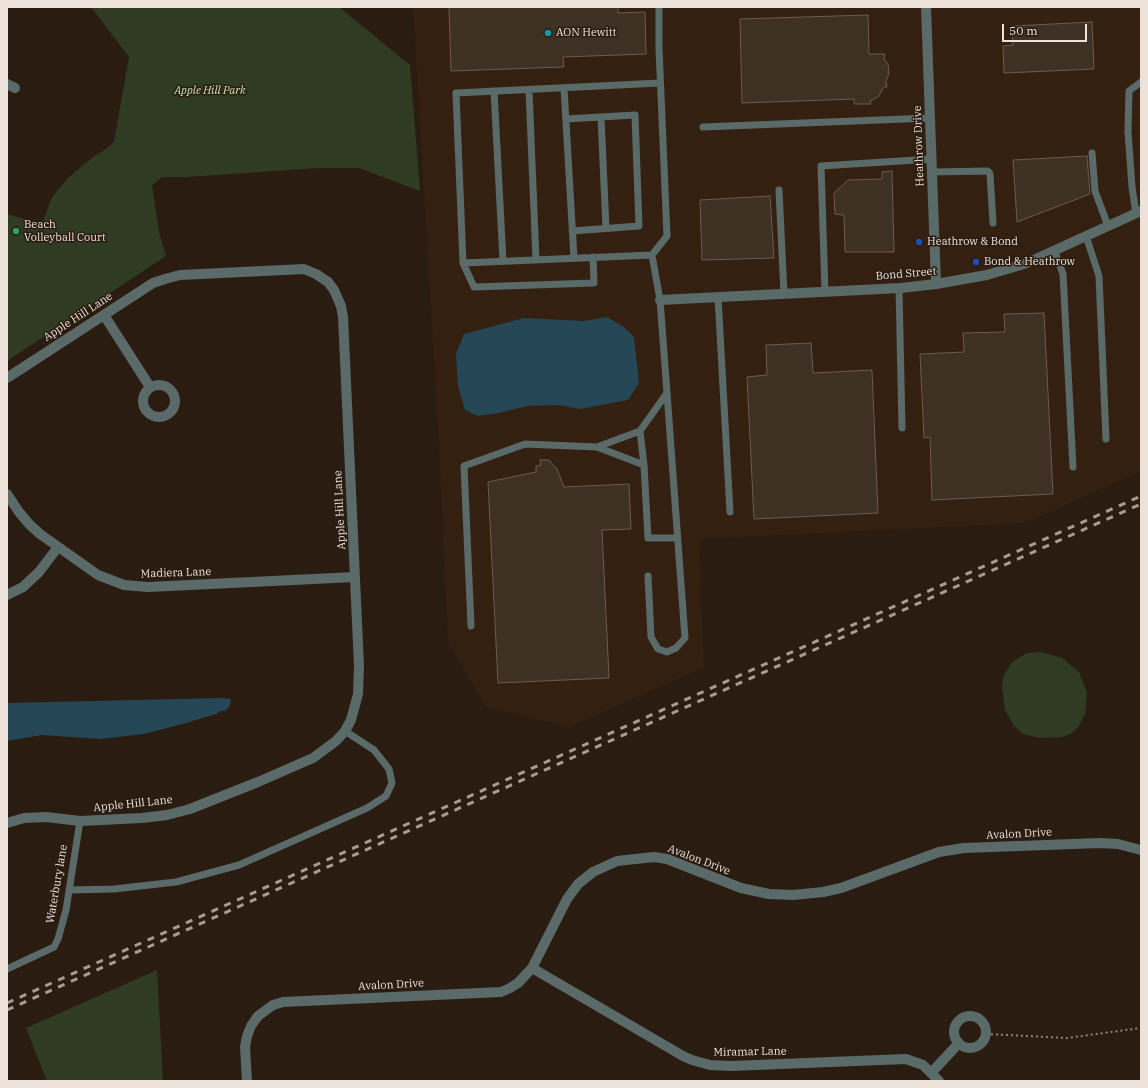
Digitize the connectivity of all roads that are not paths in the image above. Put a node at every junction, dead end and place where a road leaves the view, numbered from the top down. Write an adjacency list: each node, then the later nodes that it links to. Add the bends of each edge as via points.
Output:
1 (659, 7): 4 (lane)
2 (926, 7): 9 (street, Heathrow Drive)
3 (1141, 82): 16 (lane, via 1129,91 1128,132 1132,187)
4 (660, 83): 5 (lane); 23 (lane, via 667,236)
5 (564, 88): 6 (lane); 10 (lane)
6 (529, 90): 7 (lane); 26 (lane)
7 (494, 91): 27 (lane); 28 (lane, via 456,93)
8 (600, 117): 10 (lane); 19 (lane); 19 (lane, via 635,115 639,226)
9 (930, 118): 11 (lane); 13 (street, Heathrow Drive)
10 (566, 119): 20 (lane)
11 (703, 127)
12 (1092, 153): 18 (lane, via 1095,191)
13 (932, 159): 14 (street, Heathrow Drive); 31 (lane, via 821,166)
14 (932, 172): 17 (lane, via 988,171); 29 (street, Heathrow Drive)
15 (779, 190): 32 (lane)
16 (1138, 212): 18 (street, Bond Street)
17 (993, 223)
18 (1108, 226): 21 (street, Bond Street)
19 (606, 228): 20 (lane)
20 (572, 231): 25 (lane)
21 (1086, 236): 22 (street, Bond Street); 41 (lane, via 1099,276)
22 (1054, 250): 29 (street, Bond Street, via 987,275); 44 (lane, via 1063,274)
23 (652, 255): 24 (lane); 34 (lane)
24 (593, 257): 25 (lane); 28 (lane, via 594,283 474,287)
25 (574, 258): 26 (lane)
26 (536, 260): 27 (lane)
27 (503, 261): 28 (lane)
28 (463, 263)
29 (936, 284): 30 (street, Bond Street)
30 (899, 288): 31 (street, Bond Street); 39 (lane)
31 (825, 292): 32 (street, Bond Street)
32 (784, 294): 33 (street, Bond Street)
33 (718, 297): 34 (street, Bond Street); 46 (lane)
34 (660, 300): 38 (lane)
35 (104, 315): 36 (street, Apple Hill Lane); 37 (street); 50 (street, Apple Hill Lane, via 153,283 180,275 304,269 328,282 341,306)
36 (7, 378)
37 (150, 387)
38 (667, 393): 40 (lane); 47 (lane)
39 (902, 428)
40 (640, 431): 42 (lane); 43 (lane)
41 (1106, 439)
42 (597, 447): 43 (lane); 52 (lane, via 525,444 464,466)
43 (644, 465): 47 (lane, via 648,538)
44 (1073, 467)
45 (7, 494): 48 (street, Madiera Lane, via 29,524)
46 (730, 512)
47 (677, 538): 49 (lane, via 685,638 676,648 667,652 658,649 651,637)
48 (58, 547): 50 (street, Madiera Lane, via 98,575 124,585 148,588); 51 (street, via 39,572 23,586)
49 (648, 576)
50 (355, 577): 53 (street, Apple Hill Lane, via 358,694)
51 (7, 595)
52 (472, 626)
53 (346, 731): 54 (street, Apple Hill Lane, via 313,758 190,809 142,818); 57 (lane, via 374,750 388,769 392,783 386,796 367,808 239,865 176,882 114,889)
54 (80, 821): 55 (street, Apple Hill Lane, via 46,817 24,818); 57 (lane, Waterbury lane)
55 (7, 823)
56 (1141, 850): 58 (street, Avalon Drive, via 1118,844 1100,843 964,848 940,852 840,888 793,895 768,894 741,888 667,859 654,857 617,861 593,872 578,884 564,905)
57 (69, 890): 59 (lane, Waterbury lane, via 66,910 54,947)
58 (532, 968): 61 (street, Miramar Lane, via 683,1056 710,1065 906,1059 923,1065); 62 (street, Avalon Drive, via 518,983 501,992 283,1002 273,1005 258,1016 247,1036)
59 (7, 969)
60 (959, 1043): 60 (street, via 954,1034 960,1020 970,1016 980,1020 986,1034 978,1046 968,1048); 61 (street)
61 (932, 1072): 63 (street, Miramar Lane)
62 (247, 1081)
63 (939, 1081)

